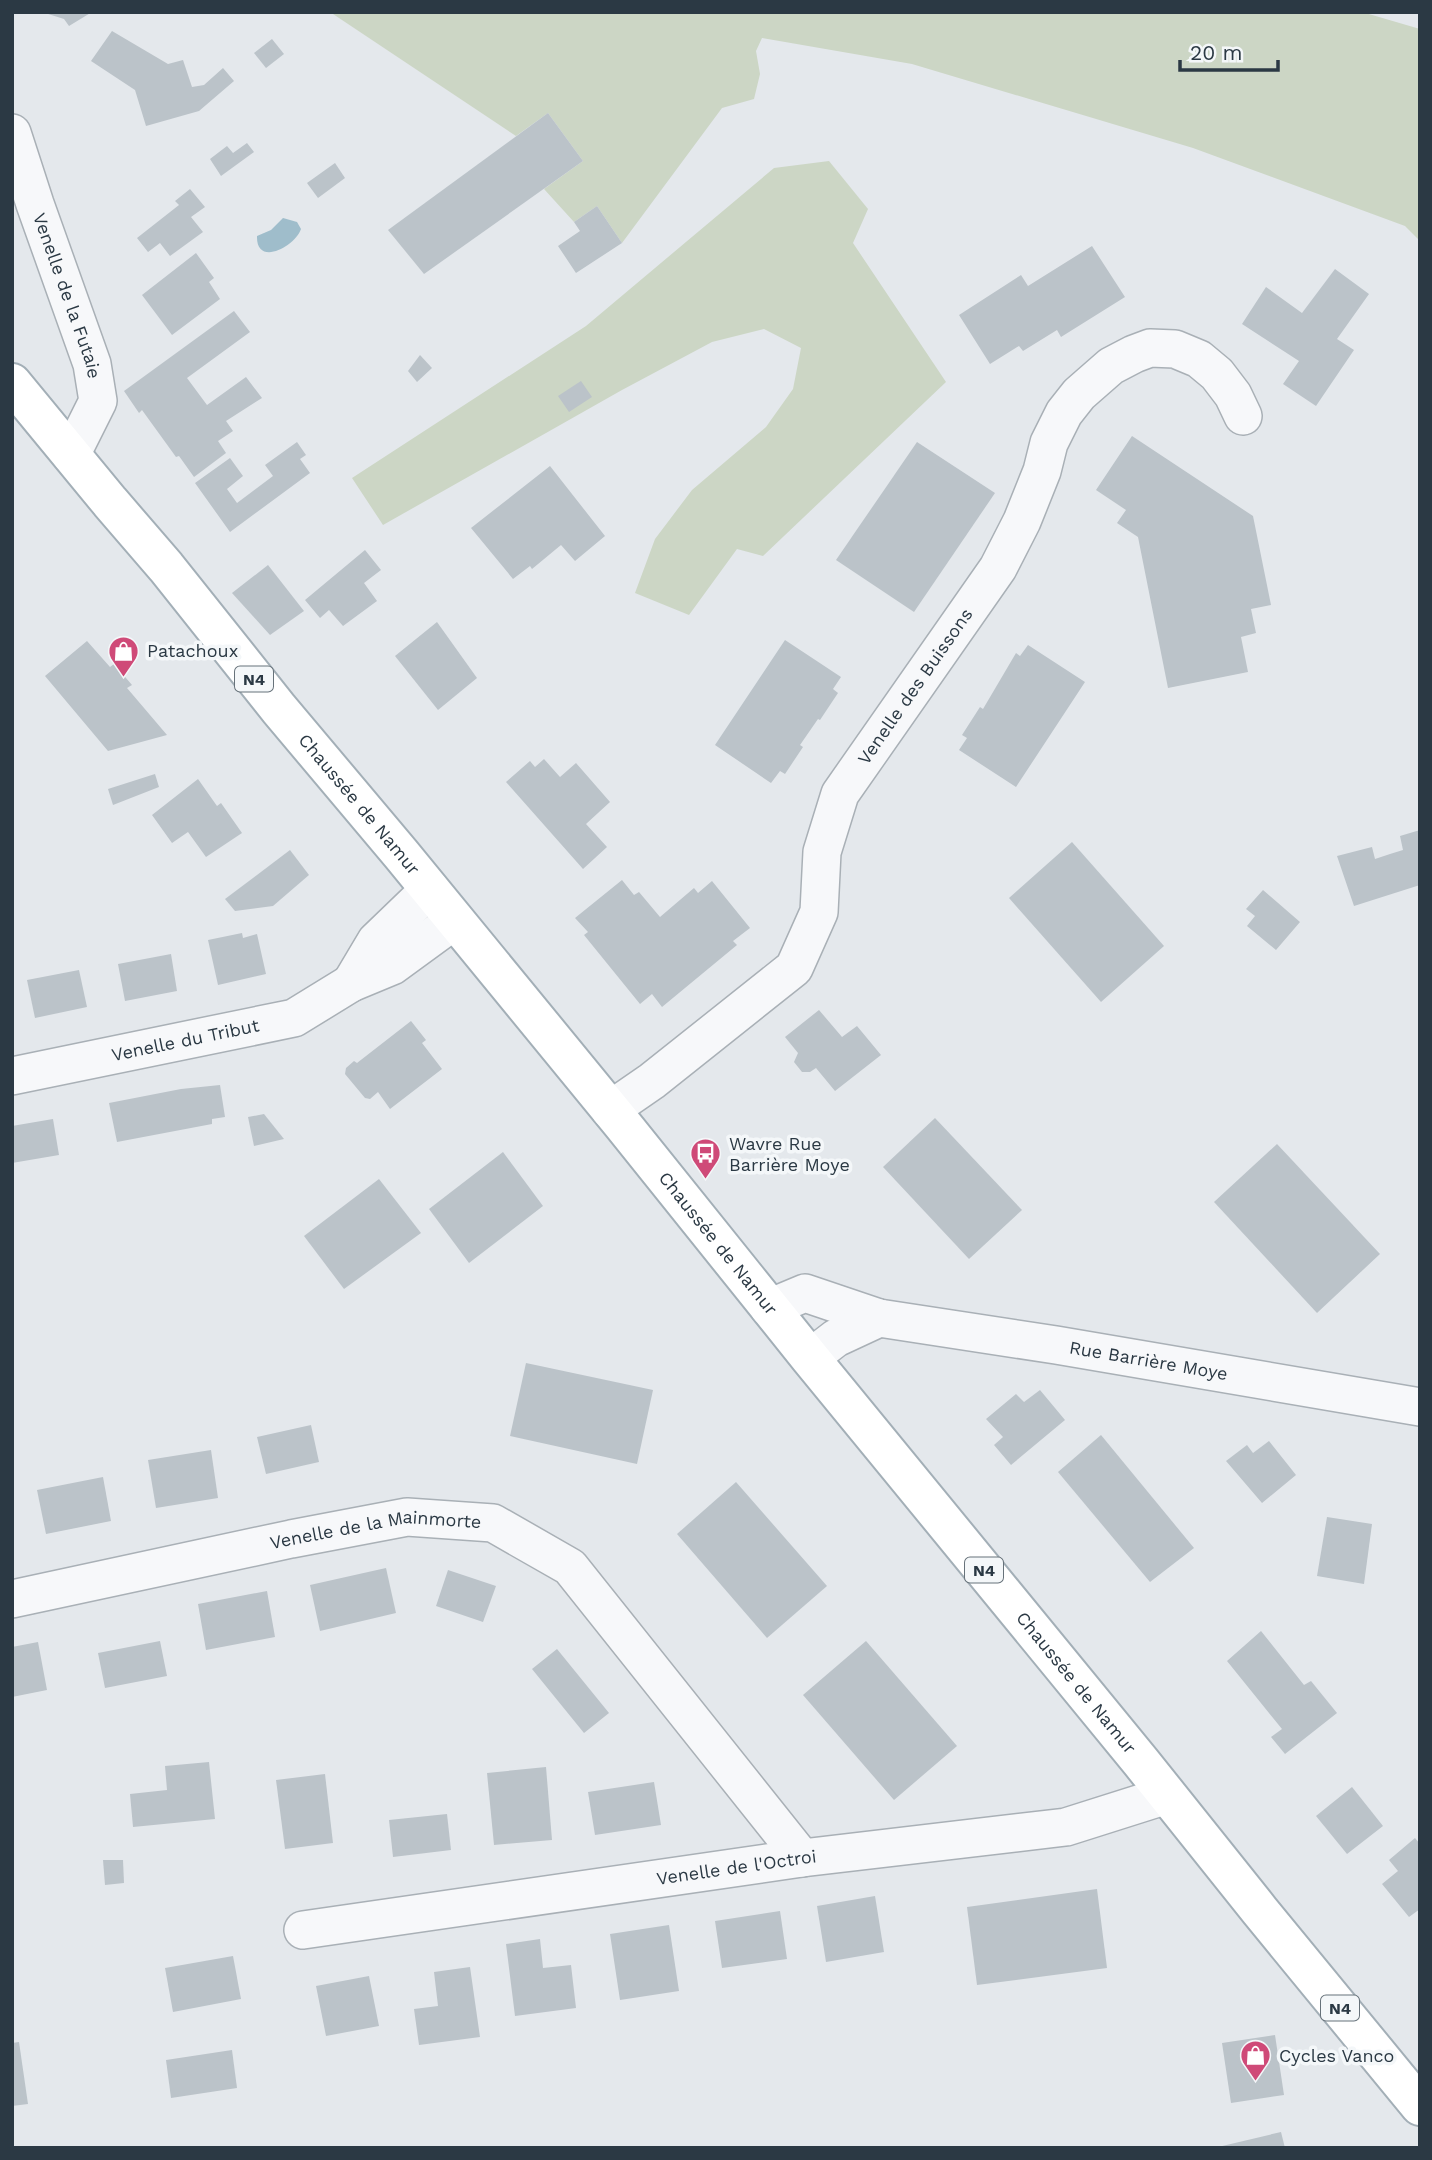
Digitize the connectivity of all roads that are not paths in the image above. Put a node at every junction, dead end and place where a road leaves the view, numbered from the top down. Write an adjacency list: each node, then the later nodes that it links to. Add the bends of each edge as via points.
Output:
1 (12, 133): 4 (street, Venelle de la Futaie, via 92,364 98,401)
2 (12, 383): 4 (main road, Chaussée de Namur / N4)
3 (1244, 415): 9 (street, Venelle des Buissons, via 1217,374 1199,359 1175,349 1150,348 1134,354 1111,366 1079,394 1049,443 1022,521 998,568 840,794 822,852 818,912 794,968)
4 (71, 455): 5 (main road, Chaussée de Namur / N4)
5 (429, 889): 6 (main road, Chaussée de Namur / N4); 7 (street, Venelle du Tribut, via 376,941)
6 (455, 920): 7 (street, Venelle du Tribut, via 392,966); 9 (main road, Chaussée de Namur / N4)
7 (351, 983): 8 (street, Venelle du Tribut, via 294,1018)
8 (12, 1076)
9 (610, 1110): 10 (main road, Chaussée de Namur / N4)
10 (769, 1308): 11 (street, Rue Barrière Moye, via 805,1293); 12 (main road, Chaussée de Namur / N4)
11 (879, 1318): 12 (street, via 836,1338); 13 (street, Rue Barrière Moye)
12 (810, 1358): 15 (main road, Chaussée de Namur / N4)
13 (1420, 1407)
14 (12, 1599): 16 (street, Venelle de la Mainmorte, via 407,1517 494,1522 570,1567)
15 (1167, 1795): 16 (street, Venelle de l'Octroi, via 1066,1827); 18 (main road, Chaussée de Namur / N4)
16 (802, 1858): 17 (street, Venelle de l'Octroi)
17 (303, 1930)
18 (1420, 2106)

